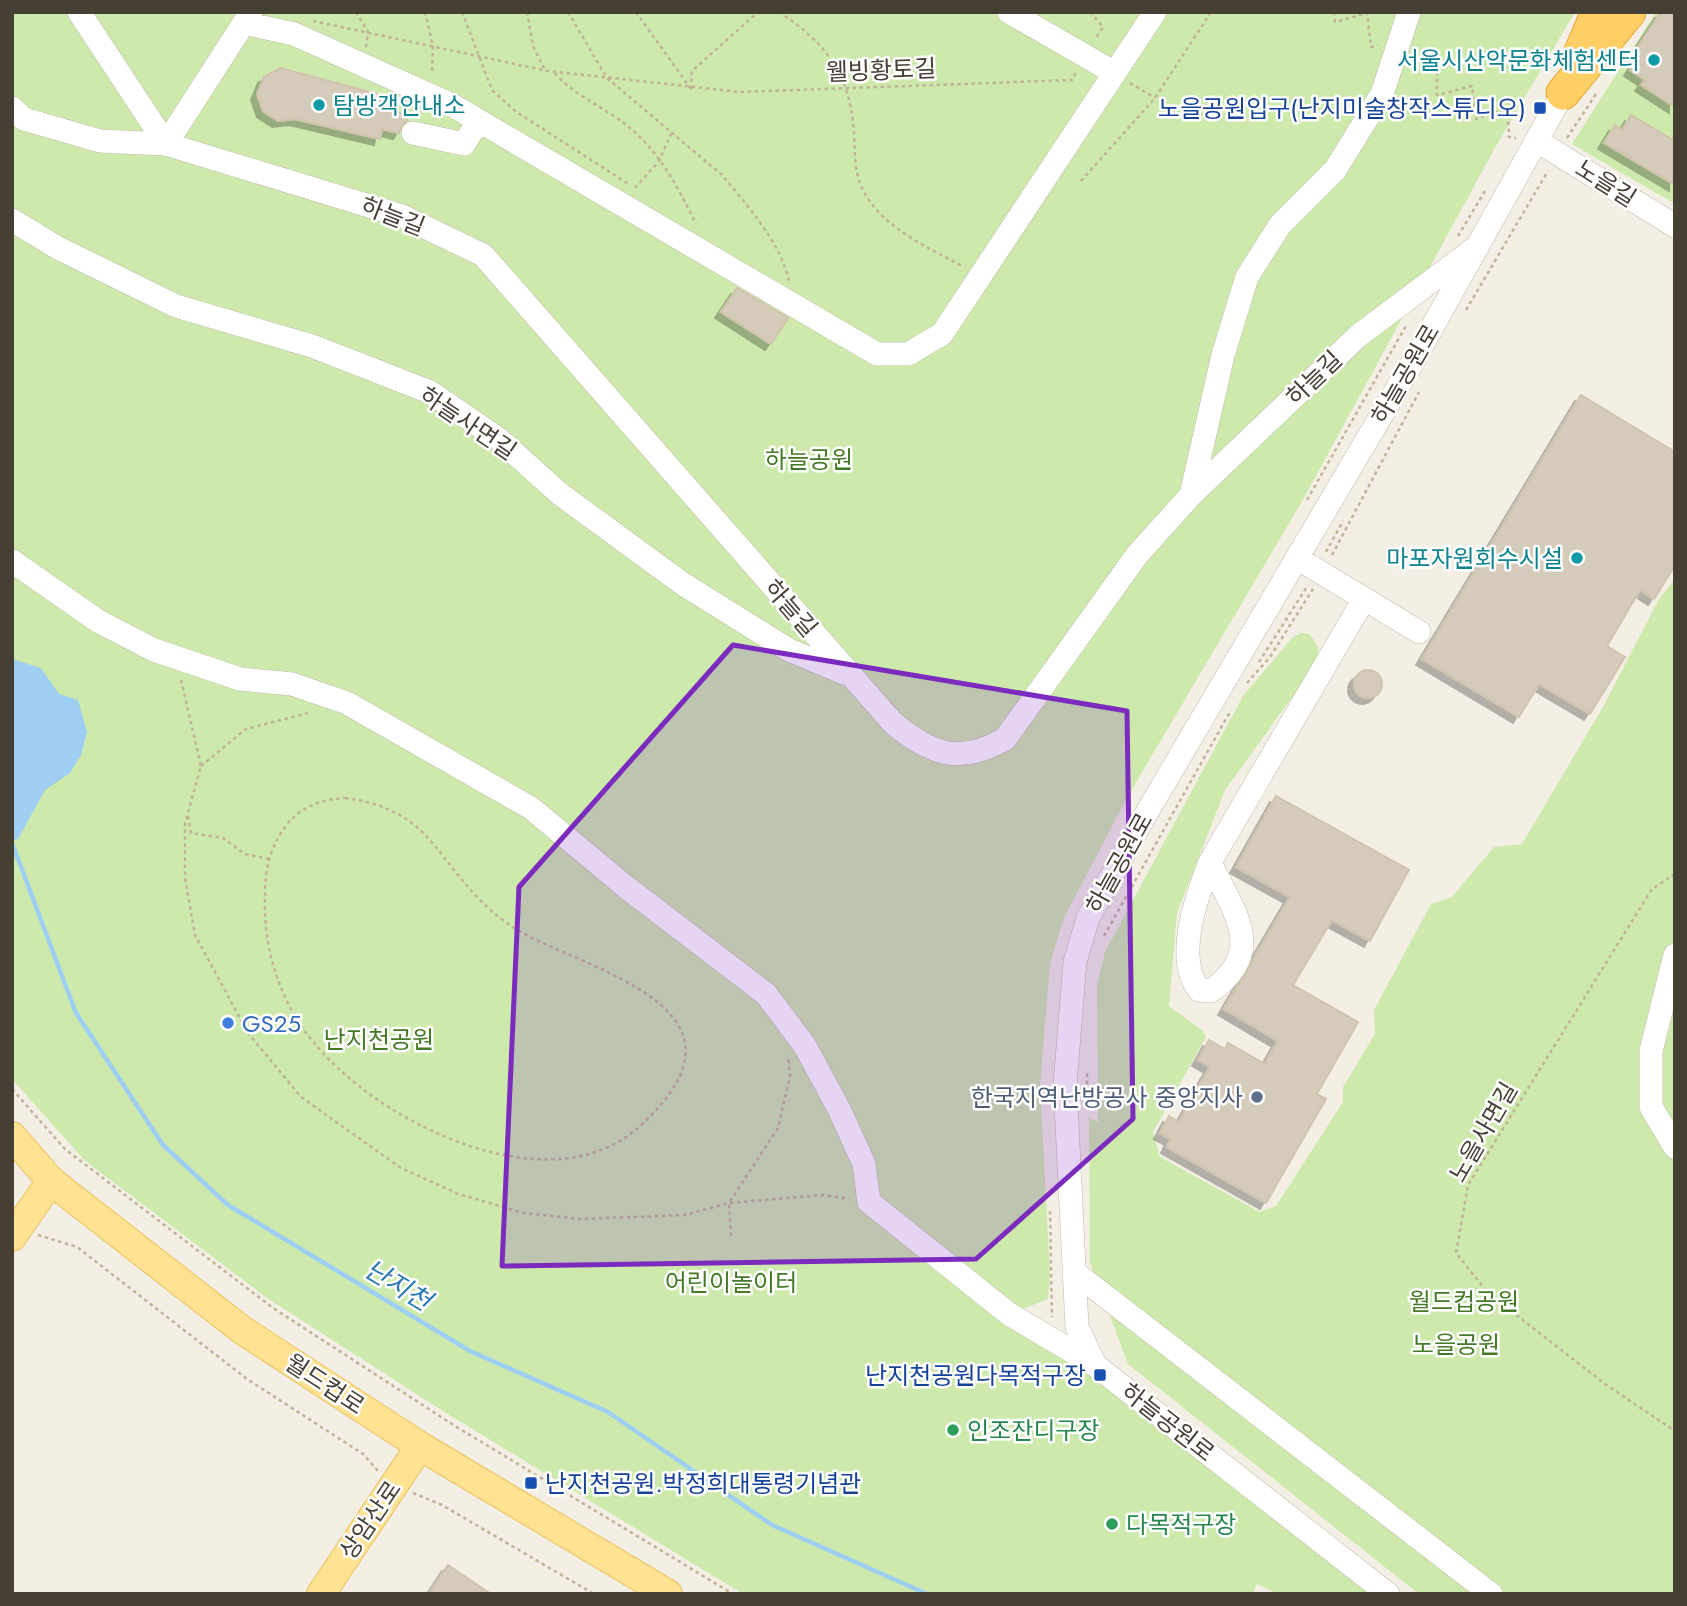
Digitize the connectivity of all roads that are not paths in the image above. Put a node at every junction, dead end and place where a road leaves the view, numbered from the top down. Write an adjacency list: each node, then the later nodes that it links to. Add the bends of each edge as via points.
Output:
1 (79, 12): 13 (street)
2 (1009, 12): 8 (street)
3 (1154, 12): 8 (street)
4 (1409, 12): 18 (street, via 1382,94 1335,170 1280,225 1247,276 1223,355)
5 (1598, 12): 9 (highway)
6 (1629, 12): 9 (highway)
7 (248, 18): 11 (street, via 360,63); 13 (street)
8 (1113, 72): 11 (street, via 942,334 908,354 877,354 701,250 631,199)
9 (1577, 91): 14 (street, 하늘공원로)
10 (12, 108): 13 (street, 하늘길, via 24,119 100,141)
11 (478, 121): 12 (street, via 464,144)
12 (413, 133)
13 (166, 144): 23 (street, 하늘길, via 402,216 483,256)
14 (1541, 145): 16 (street, 노을길); 17 (street, 하늘공원로)
15 (12, 220): 23 (street, 하늘사면길, via 176,306 312,346 430,392 500,440 561,494 683,583 789,650)
16 (1675, 226)
17 (1478, 246): 18 (street, 하늘길, via 1358,336); 20 (street, 하늘공원로)
18 (1191, 495): 23 (street, 하늘길, via 1138,555 1005,739 982,752 948,754 921,746)
19 (12, 561): 31 (street, via 98,621 154,650 240,679 292,684 346,703 531,808 766,994 805,1046 840,1111 864,1164 869,1202 1009,1314)
20 (1312, 567): 21 (street); 30 (street, 하늘공원로, via 1088,918 1075,961 1065,1084)
21 (1364, 599): 22 (street); 24 (street)
22 (1419, 632)
23 (849, 675)
24 (1210, 862): 24 (street, via 1192,908 1189,949 1192,981 1199,990 1211,991 1237,965 1244,937)
25 (1675, 955): 27 (street, via 1651,1051 1651,1107)
26 (12, 1136): 28 (main road, 월드컵로)
27 (1675, 1147)
28 (51, 1181): 29 (main road); 32 (main road, 월드컵로, via 242,1330)
29 (17, 1230)
30 (1074, 1272): 31 (street, 하늘공원로, via 1077,1327); 36 (street)
31 (1096, 1365): 35 (street, 하늘공원로)
32 (419, 1446): 33 (main road, 상암산로); 34 (main road, 월드컵로)
33 (321, 1594)
34 (667, 1594)
35 (1388, 1594)
36 (1491, 1594)

